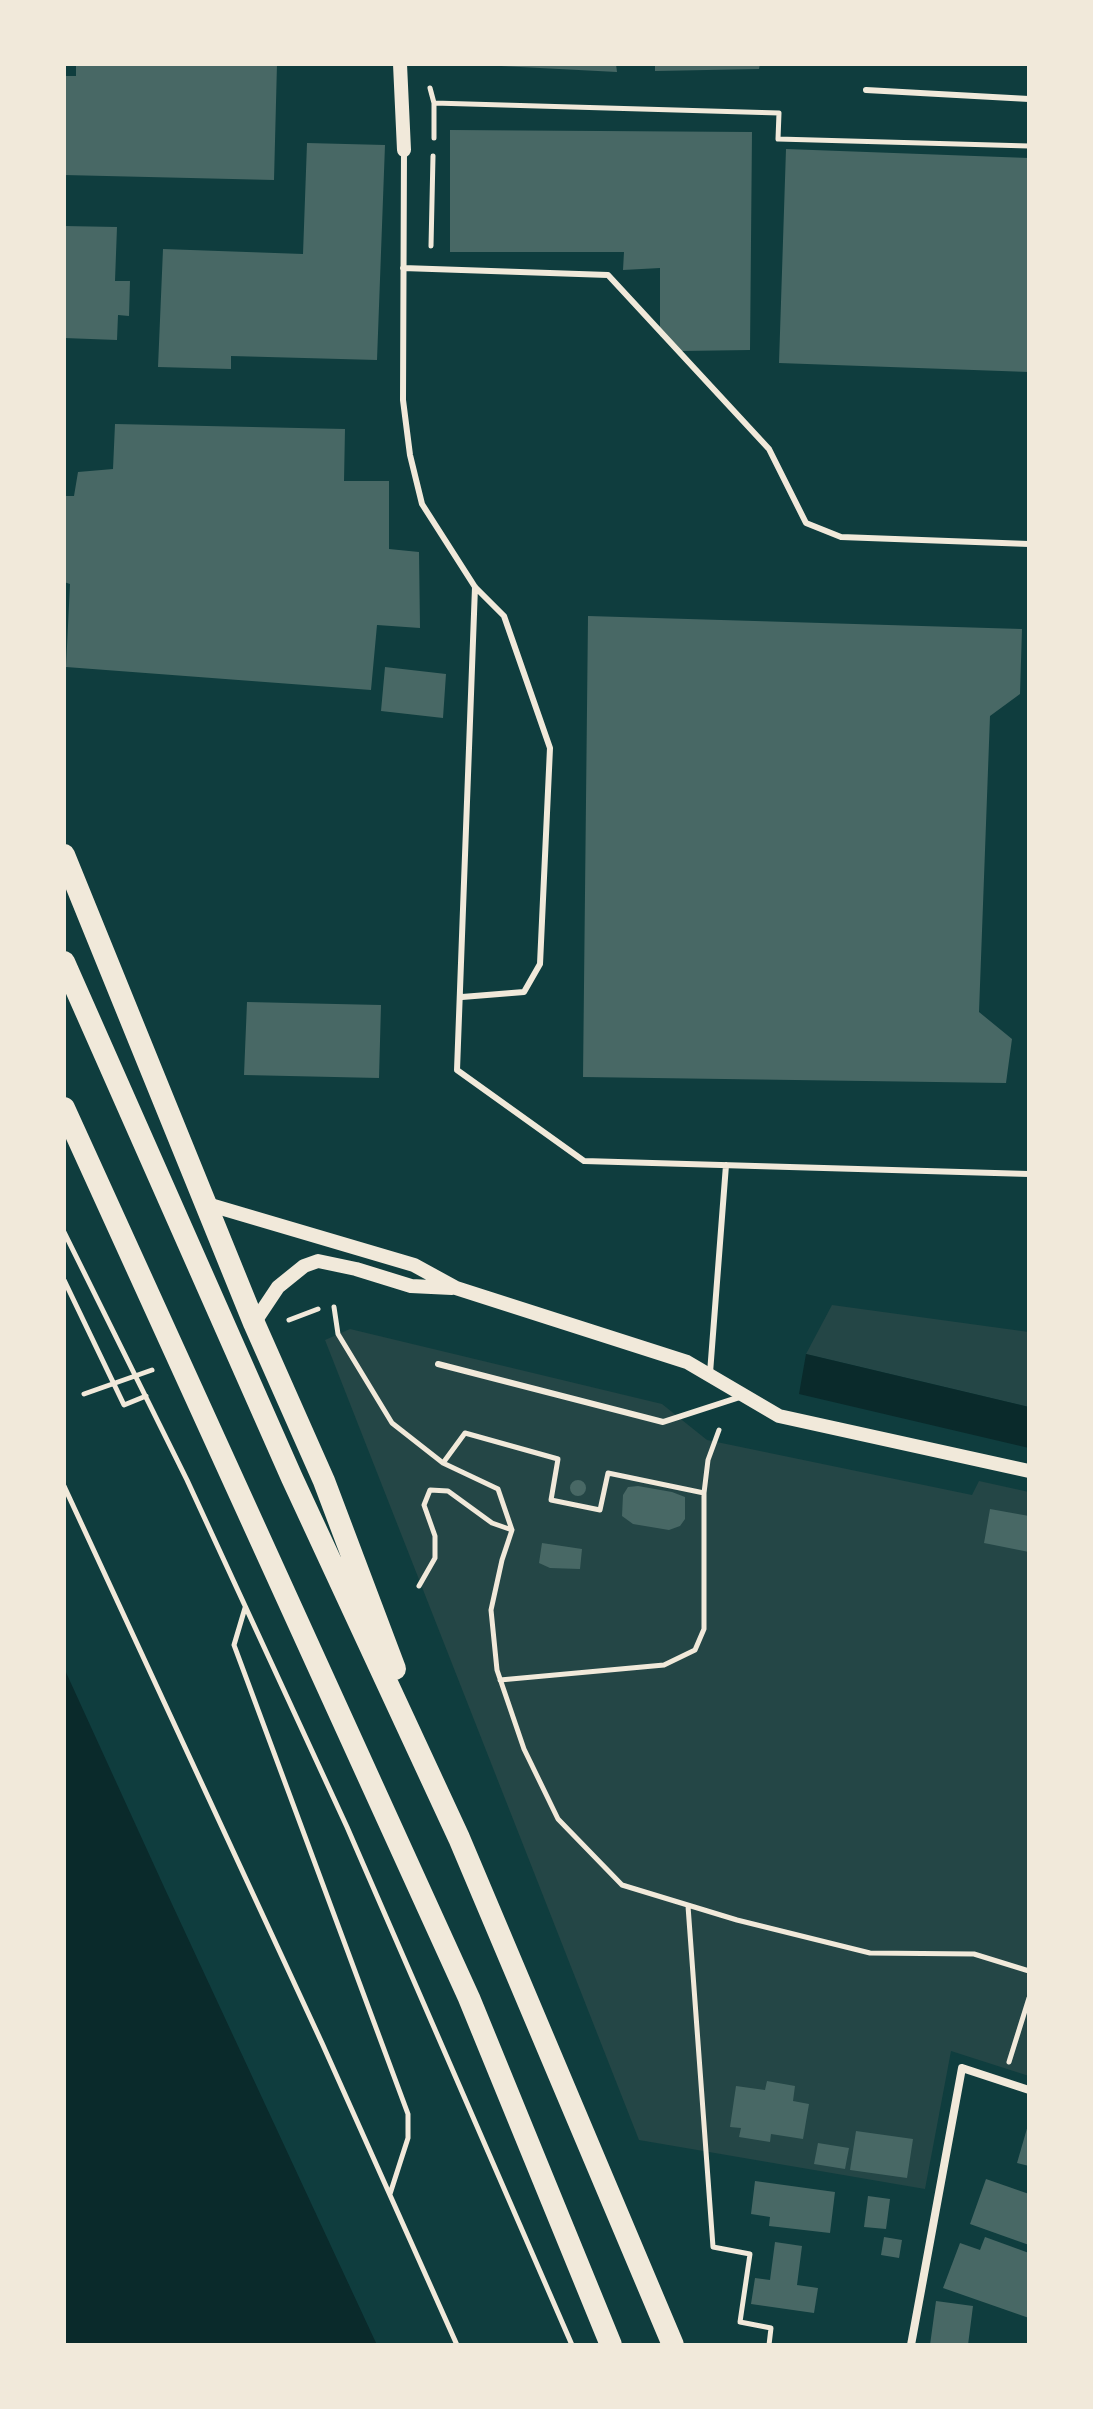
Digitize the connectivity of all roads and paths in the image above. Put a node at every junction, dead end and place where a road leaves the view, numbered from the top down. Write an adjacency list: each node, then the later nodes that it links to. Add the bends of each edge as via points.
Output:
1 (400, 64): 7 (street)
2 (427, 77): 5 (path)
3 (866, 90): 4 (lane)
4 (1029, 99)
5 (434, 103): 6 (path, via 779,113 778,139); 8 (path)
6 (1029, 146)
7 (404, 150): 9 (lane)
8 (431, 253)
9 (403, 268): 10 (lane, via 608,275 769,449 806,523 841,537); 11 (lane, via 403,400 410,455 422,504)
10 (1029, 544)
11 (475, 587): 14 (lane); 14 (lane, via 504,616 550,748 540,964 524,992)
12 (64, 855): 18 (highway)
13 (64, 962): 37 (highway, via 292,1478)
14 (462, 997): 16 (lane, via 457,1070 584,1161)
15 (64, 1108): 46 (highway, via 469,1998)
16 (726, 1165): 17 (lane); 25 (lane)
17 (1029, 1174)
18 (207, 1204): 21 (street, via 414,1265); 23 (highway)
19 (64, 1232): 26 (path)
20 (64, 1280): 26 (path, via 124,1405)
21 (456, 1288): 23 (street, via 411,1286 318,1261 278,1287); 25 (street, via 687,1362)
22 (334, 1307): 29 (path, via 338,1334 392,1423)
23 (254, 1323): 37 (highway, via 324,1481)
24 (438, 1364): 27 (lane, via 663,1422)
25 (709, 1377): 27 (street)
26 (146, 1396): 35 (path)
27 (744, 1396): 30 (street, via 779,1416)
28 (719, 1430): 32 (path)
29 (443, 1463): 32 (path, via 465,1433 558,1459 551,1500 600,1510 608,1473); 33 (path, via 498,1489)
30 (1029, 1471)
31 (64, 1486): 43 (path)
32 (704, 1493): 36 (path, via 704,1629 695,1650 664,1665)
33 (512, 1530): 34 (path, via 492,1523 448,1491 430,1490 424,1505 435,1536 435,1558); 36 (path, via 491,1610)
34 (419, 1586)
35 (245, 1607): 43 (path, via 234,1645 408,2114 408,2138); 45 (path, via 347,1827)
36 (500, 1680): 38 (path, via 524,1749 558,1819 622,1885)
37 (459, 1838): 47 (highway)
38 (688, 1906): 39 (path, via 870,1953 974,1954); 48 (path, via 713,2247 750,2254 740,2322 771,2328)
39 (1029, 1971)
40 (1029, 1998): 41 (path)
41 (1003, 2081): 42 (street); 49 (street, via 962,2068)
42 (1029, 2090)
43 (390, 2195): 44 (path)
44 (457, 2345)
45 (572, 2345)
46 (611, 2345)
47 (673, 2345)
48 (769, 2345)
49 (911, 2345)

